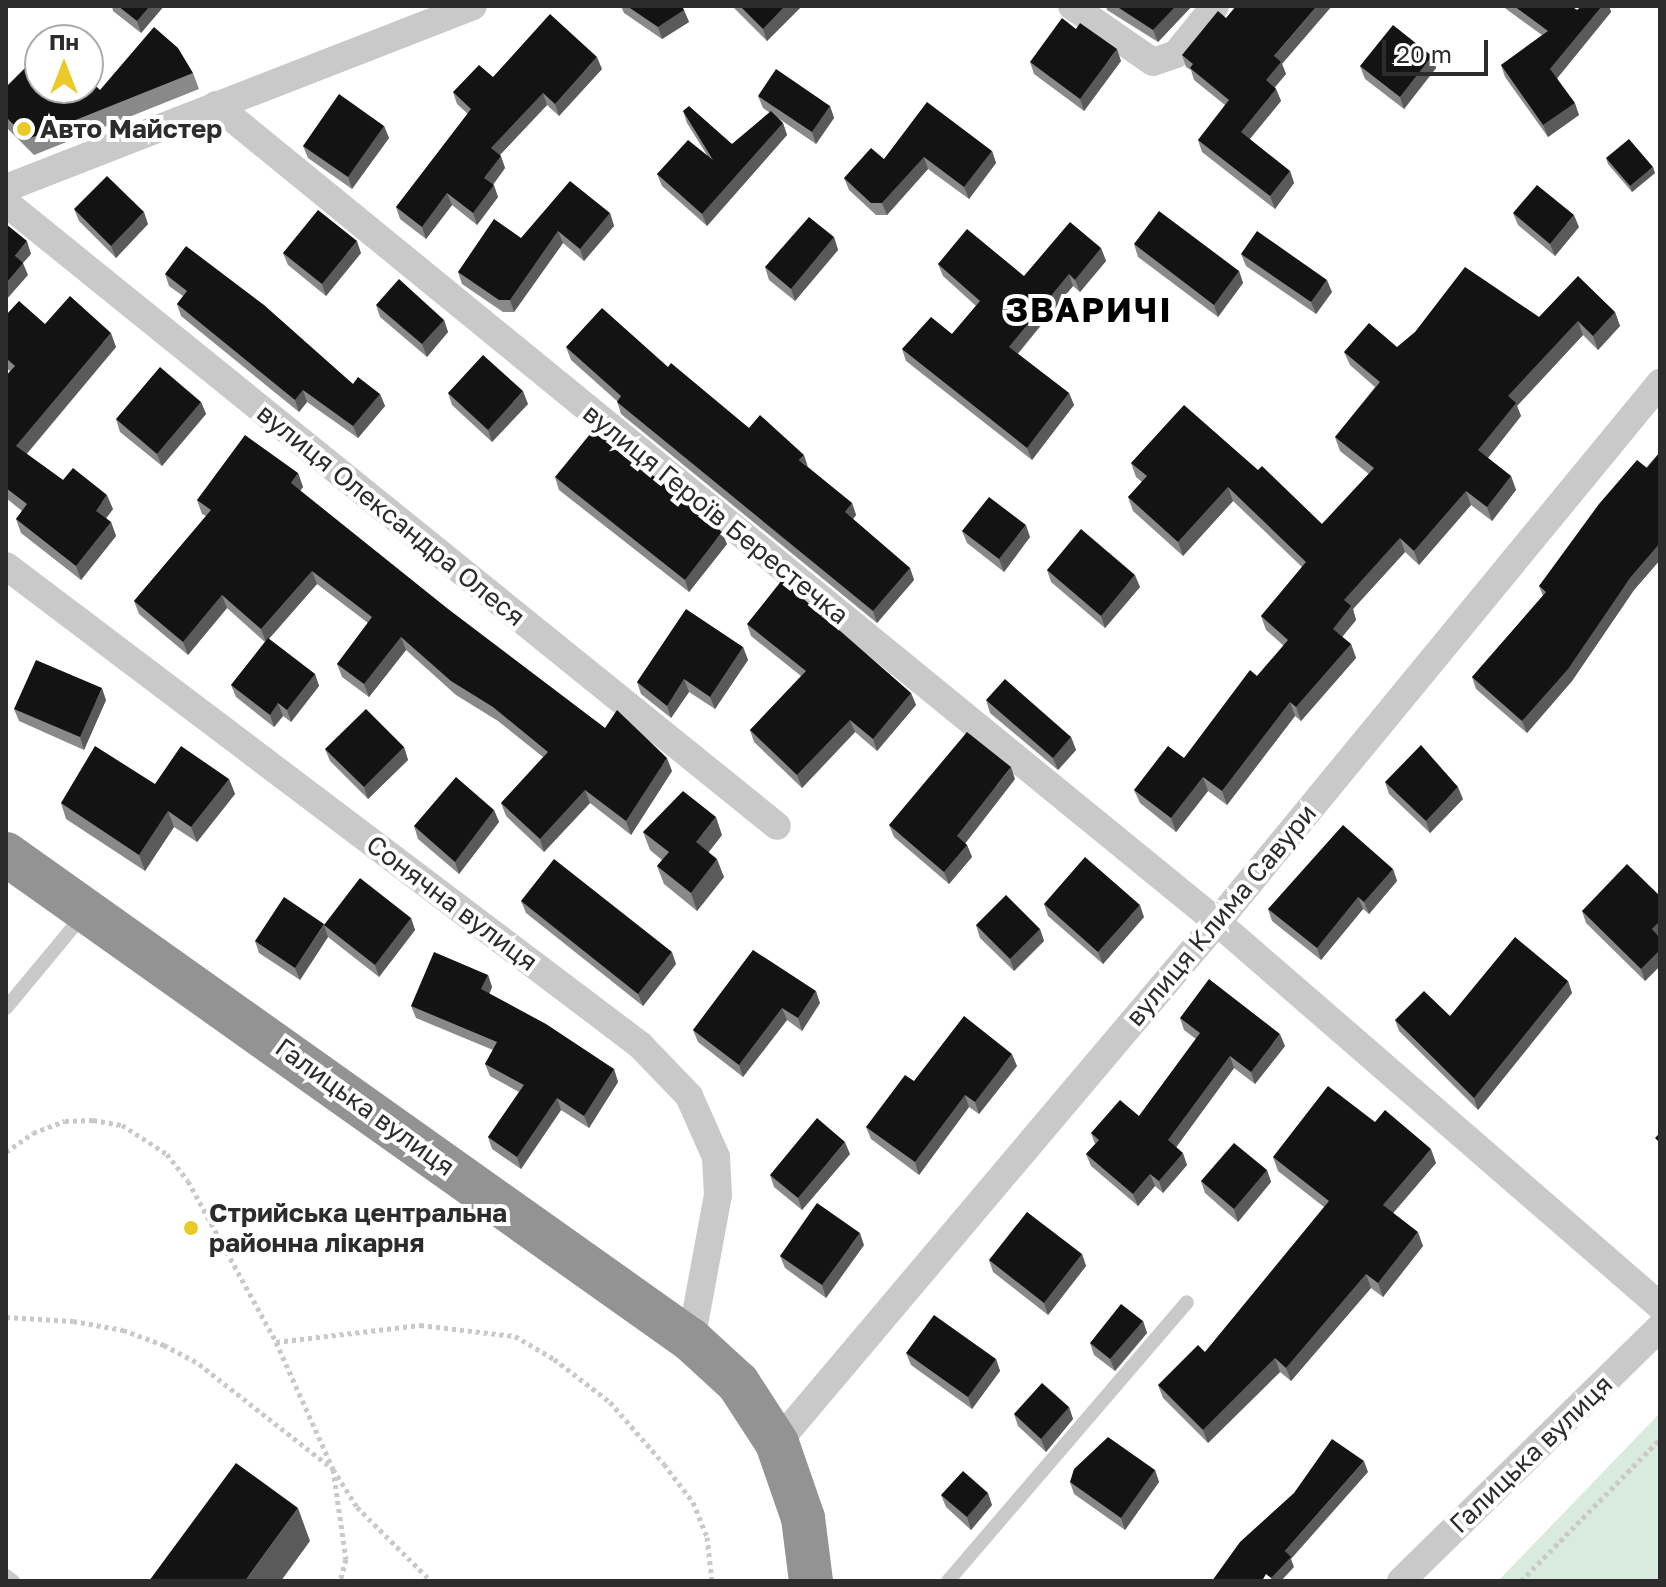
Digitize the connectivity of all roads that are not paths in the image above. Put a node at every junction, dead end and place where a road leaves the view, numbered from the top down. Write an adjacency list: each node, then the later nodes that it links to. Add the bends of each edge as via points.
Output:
1 (473, 6): 4 (street)
2 (1072, 6): 3 (street, via 1153,62 1176,54)
3 (1215, 6)
4 (216, 105): 5 (street); 12 (street, вулиця Героїв Берестечка)
5 (6, 188)
6 (6, 203): 9 (street, вулиця Олександра Олеся)
7 (1660, 383): 12 (street, вулиця Клима Савури)
8 (6, 566): 17 (street, Сонячна вулиця, via 640,1045 689,1096 716,1157 718,1195)
9 (777, 826)
10 (6, 854): 11 (highway, Галицька вулиця)
11 (87, 911): 13 (lane); 17 (highway, Галицька вулиця)
12 (1217, 922): 15 (street, вулиця Героїв Берестечка); 18 (street, вулиця Клима Савури)
13 (6, 1008)
14 (1187, 1302): 22 (lane)
15 (1660, 1306)
16 (1660, 1327): 23 (street, Галицька вулиця)
17 (691, 1340): 18 (highway, Галицька вулиця, via 738,1383)
18 (777, 1443): 21 (highway, Галицька вулиця, via 803,1518)
19 (6, 1576): 20 (lane)
20 (13, 1581)
21 (811, 1581)
22 (948, 1581)
23 (1401, 1581)

